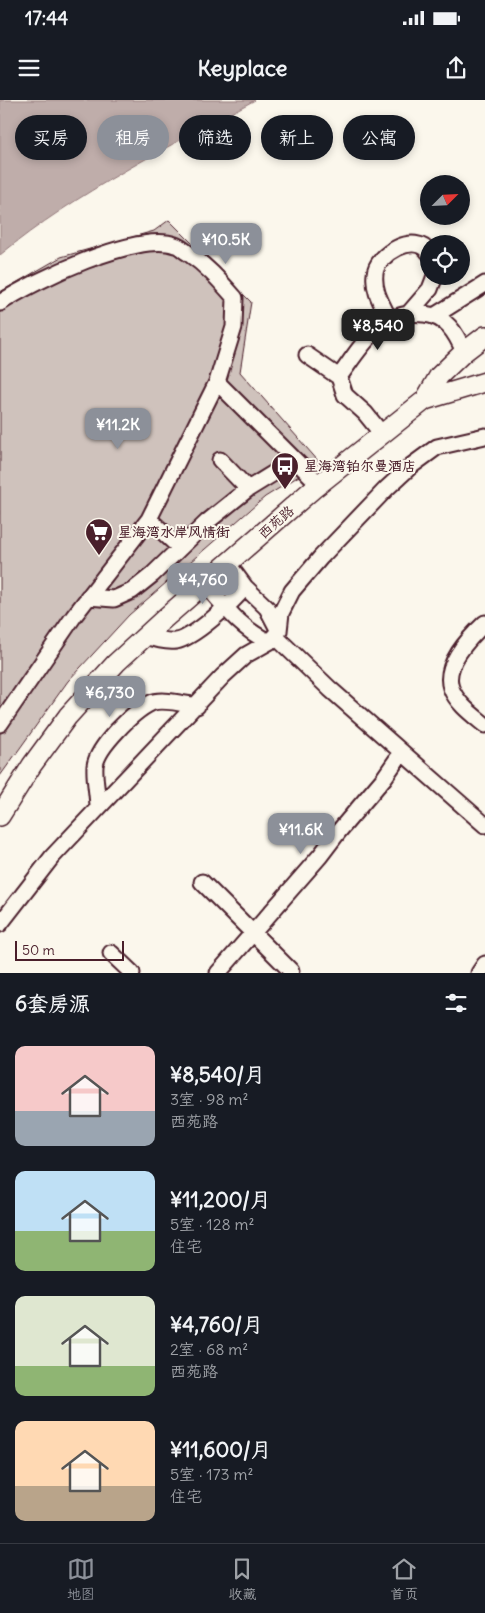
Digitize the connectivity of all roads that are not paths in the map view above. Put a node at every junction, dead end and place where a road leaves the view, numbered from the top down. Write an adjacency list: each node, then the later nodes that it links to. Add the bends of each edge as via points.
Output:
1 (420, 246): 7 (street, via 415,244 396,248 375,272 375,290)
2 (485, 284): 6 (street)
3 (432, 285): 5 (street)
4 (0, 302): 12 (street, via 97,256 148,242 175,244 206,266 235,298 234,327)
5 (410, 312): 6 (street); 7 (street)
6 (434, 316): 9 (street, via 453,330)
7 (389, 319): 11 (street, via 371,335)
8 (485, 336): 9 (main road)
9 (464, 352): 14 (main road, via 439,376)
10 (307, 355): 11 (street)
11 (339, 377): 15 (street, via 345,395)
12 (217, 382): 18 (street); 21 (street)
13 (485, 382): 14 (main road, 西苑路)
14 (425, 400): 15 (main road, 西苑路)
15 (382, 434): 19 (main road, 西苑路)
16 (485, 436): 30 (street, via 437,447 387,488 292,591)
17 (220, 460): 20 (street)
18 (295, 460): 19 (street); 20 (street)
19 (320, 484): 23 (main road, 西苑路)
20 (248, 489): 22 (street)
21 (149, 519): 22 (street); 26 (street)
22 (178, 547): 26 (street, via 132,591 114,599)
23 (228, 564): 24 (main road, 西苑路); 25 (street)
24 (205, 584): 27 (street); 29 (main road, 西苑路)
25 (245, 587): 27 (street); 30 (street, via 266,608)
26 (88, 596): 32 (street)
27 (224, 607): 29 (street, via 187,637 162,641); 30 (street, via 248,631)
28 (485, 623): 33 (street, via 460,652 450,668 449,678 452,690 464,707)
29 (145, 636): 36 (main road, 西苑路, via 68,716)
30 (274, 636): 31 (street, via 246,655); 34 (street)
31 (196, 706): 35 (street); 35 (street, via 152,702 125,724 102,748 95,765)
32 (0, 724)
33 (485, 725)
34 (402, 752): 37 (street); 40 (street, via 384,778)
35 (98, 808): 39 (street, via 52,857)
36 (0, 816)
37 (485, 825)
38 (202, 882): 40 (street)
39 (0, 924)
40 (254, 933): 43 (street); 45 (street)
41 (111, 953): 44 (street)
42 (485, 964): 46 (street)
43 (290, 971)
44 (132, 973)
45 (218, 973)
46 (479, 973)

